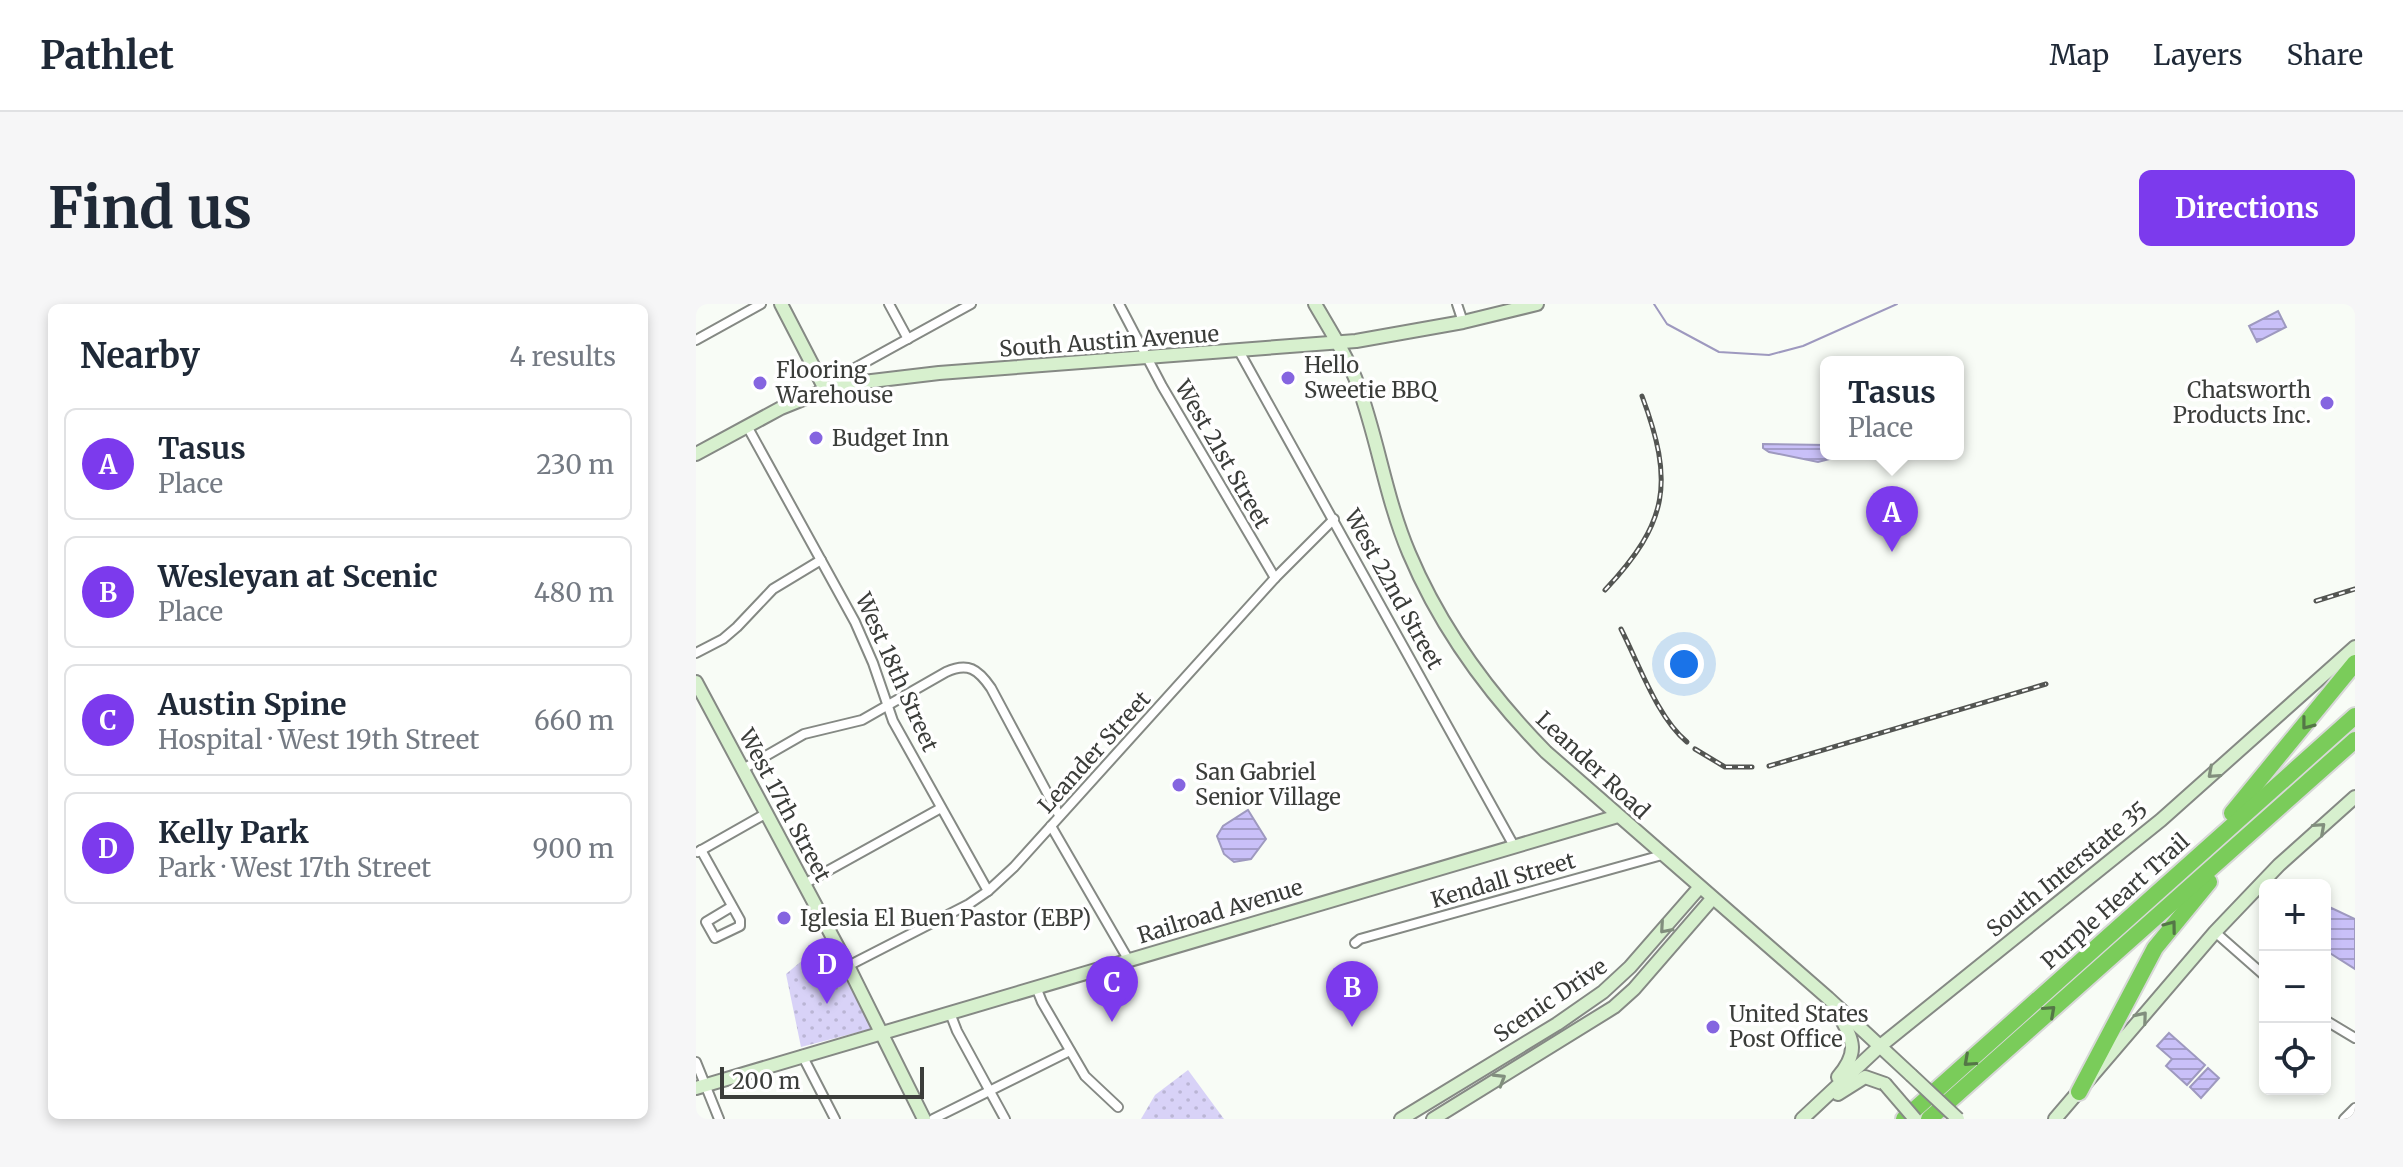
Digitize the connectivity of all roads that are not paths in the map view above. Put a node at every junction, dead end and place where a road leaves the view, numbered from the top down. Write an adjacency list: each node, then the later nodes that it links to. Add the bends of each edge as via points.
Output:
1 (761, 304): 12 (street)
2 (781, 304): 17 (main road)
3 (889, 304): 11 (street)
4 (971, 304): 11 (street)
5 (1119, 304): 15 (street, West 21st Street)
6 (1315, 304): 13 (main road, Leander Road)
7 (1457, 304): 10 (street)
8 (1537, 304): 9 (main road, South Austin Avenue)
9 (1520, 306): 10 (main road, South Austin Avenue)
10 (1463, 322): 13 (main road, South Austin Avenue)
11 (908, 339): 16 (street, via 853,369)
12 (696, 340)
13 (1337, 343): 14 (main road, South Austin Avenue); 36 (main road, Leander Road, via 1357,384 1404,540 1439,614 1505,709)
14 (1239, 351): 15 (main road, South Austin Avenue); 20 (street, West 22nd Street)
15 (1147, 358): 16 (main road, South Austin Avenue); 22 (street, West 21st Street)
16 (838, 385): 17 (main road, South Austin Avenue)
17 (825, 389): 18 (main road, South Austin Avenue)
18 (747, 426): 19 (main road, South Austin Avenue); 21 (street, West 18th Street)
19 (696, 454)
20 (1334, 519): 22 (street, Leander Street); 38 (street, West 22nd Street)
21 (821, 560): 24 (street, via 773,589 723,639); 27 (street, West 18th Street, via 865,642)
22 (1275, 578): 35 (street, Leander Street)
23 (2355, 647): 62 (main road, South Interstate 35, one-way to 62, via 2127,848)
24 (696, 653)
25 (2355, 663): 52 (highway, one-way to 52, via 2248,796)
26 (696, 682): 30 (main road, West 17th Street)
27 (887, 707): 30 (street, via 853,724 804,734); 33 (street, West 18th Street); 35 (street, via 956,667 974,668 991,688)
28 (2355, 716): 52 (highway, Purple Heart Trail)
29 (2355, 740): 32 (highway, Purple Heart Trail)
30 (743, 769): 34 (main road, West 17th Street)
31 (2355, 797): 46 (main road, one-way to 31)
32 (2287, 801): 60 (highway, Purple Heart Trail, one-way to 32); 69 (highway, one-way to 32, via 2167,931 2209,881 2278,818)
33 (941, 808): 41 (street); 43 (street, West 18th Street)
34 (767, 813): 39 (street); 41 (main road, West 17th Street)
35 (1059, 815): 37 (street, Leander Street)
36 (1618, 816): 38 (main road, Railroad Avenue); 40 (main road, Leander Road)
37 (1051, 826): 43 (street, Leander Street); 48 (street)
38 (1514, 846): 48 (main road, Railroad Avenue)
39 (698, 851): 45 (street)
40 (1662, 855): 42 (main road, Leander Road); 47 (street, Kendall Street)
41 (804, 884): 49 (main road, West 17th Street)
42 (1699, 888): 44 (main road, Leander Road); 53 (main road, Scenic Drive, one-way to 53)
43 (988, 891): 49 (street, Leander Street)
44 (1712, 899): 54 (main road, Leander Road); 55 (main road, Scenic Drive)
45 (731, 907)
46 (2215, 932): 50 (street); 69 (main road, one-way to 46)
47 (1355, 943)
48 (1128, 959): 51 (main road, Railroad Avenue)
49 (848, 966): 58 (main road, West 17th Street)
50 (2259, 971)
51 (1036, 987): 56 (main road, Railroad Avenue); 64 (street)
52 (2048, 990): 82 (highway, Purple Heart Trail, one-way to 82)
53 (1603, 992): 55 (main road); 59 (main road, Scenic Drive)
54 (1832, 1001): 62 (main road, Leander Road); 81 (main road, via 1849,1034 1851,1060)
55 (1614, 1007): 63 (main road, Scenic Drive)
56 (950, 1013): 58 (main road, Railroad Avenue); 68 (street)
57 (2330, 1023): 61 (street)
58 (881, 1033): 65 (main road, Railroad Avenue); 76 (main road, West 17th Street)
59 (1540, 1034): 63 (main road); 70 (main road, Scenic Drive)
60 (2021, 1037): 84 (highway, Purple Heart Trail); 85 (highway)
61 (2355, 1038)
62 (1879, 1047): 81 (main road, South Interstate 35); 86 (main road, Leander Road, bridge)
63 (1549, 1049): 72 (main road, Scenic Drive, one-way to 63)
64 (1070, 1051): 68 (street); 71 (street, via 1085,1076)
65 (802, 1055): 67 (main road, Railroad Avenue); 75 (street)
66 (696, 1062): 67 (street)
67 (701, 1086): 74 (street)
68 (991, 1092): 77 (street); 78 (street)
69 (2079, 1092): 87 (main road)
70 (1443, 1093): 72 (main road); 79 (main road, Scenic Drive)
71 (1118, 1107)
72 (1452, 1107): 80 (main road, Scenic Drive)
73 (2355, 1108): 88 (street)
74 (719, 1119)
75 (835, 1119)
76 (924, 1119)
77 (933, 1119)
78 (1005, 1119)
79 (1401, 1119)
80 (1433, 1119)
81 (1802, 1119): 83 (main road, bridge, via 1865,1077 1885,1084)
82 (1904, 1119)
83 (1915, 1119)
84 (1929, 1119)
85 (1939, 1119)
86 (1958, 1119)
87 (2055, 1119)
88 (2344, 1119)

